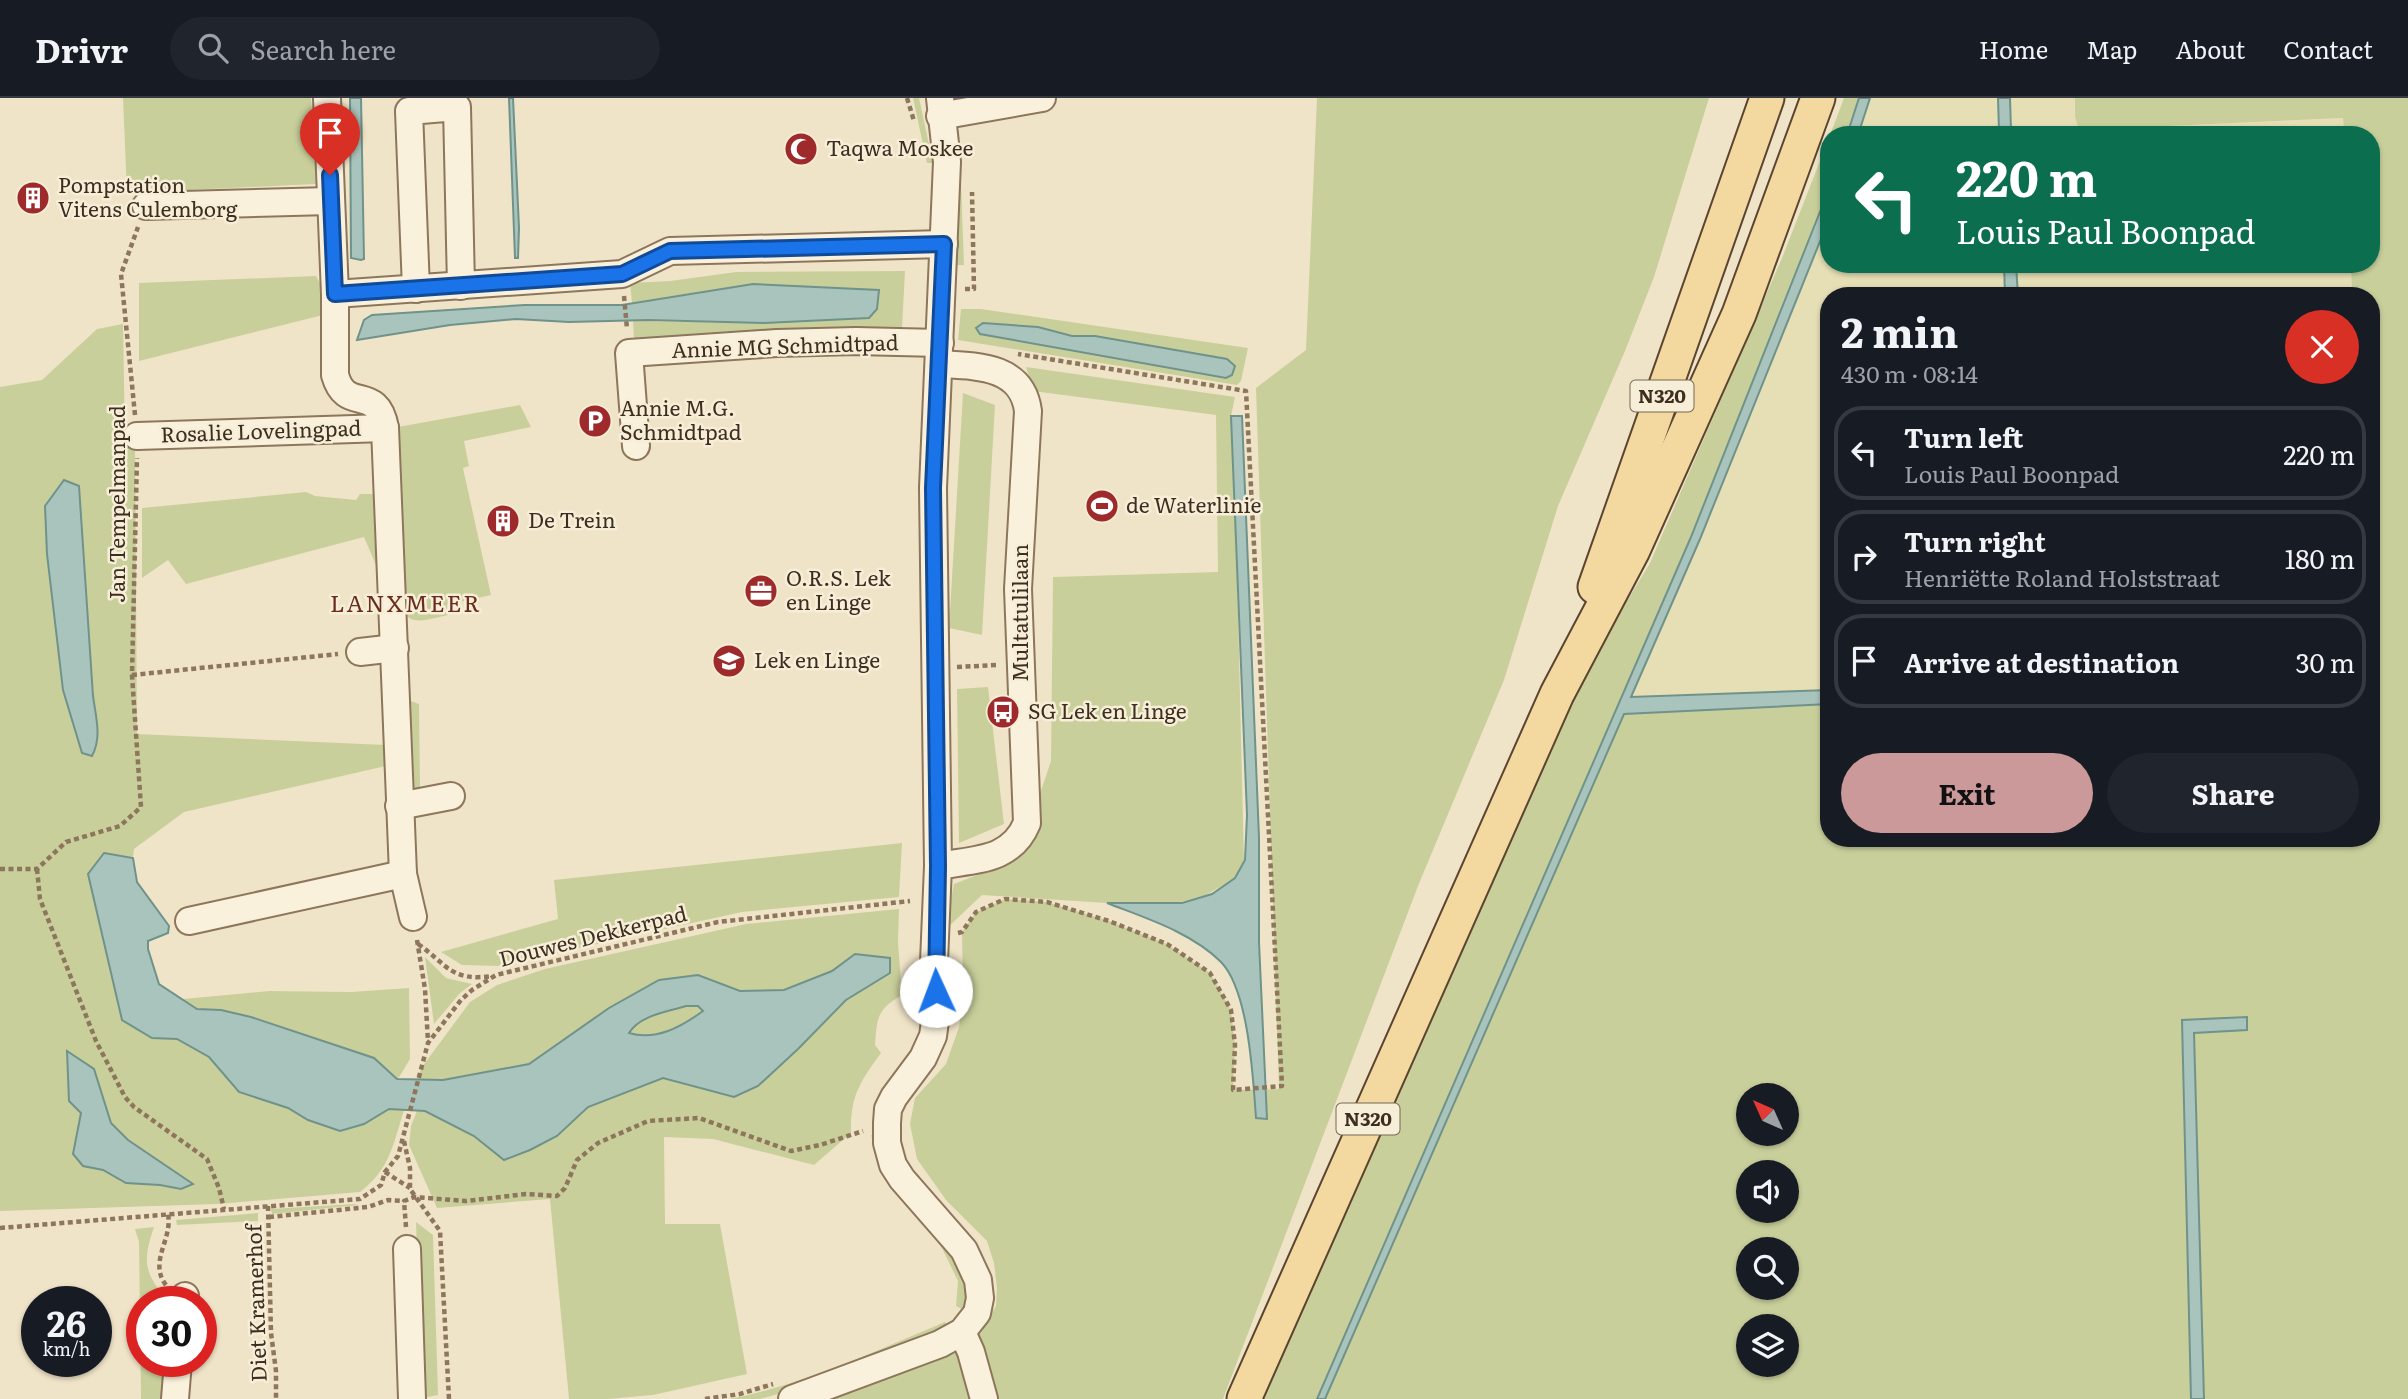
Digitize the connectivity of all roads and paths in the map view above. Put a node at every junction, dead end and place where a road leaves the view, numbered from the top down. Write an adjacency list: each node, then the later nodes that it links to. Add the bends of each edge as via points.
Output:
1 (327, 98): 7 (street)
2 (1042, 98): 5 (street)
3 (1767, 98): 25 (main road, N320)
4 (1818, 98): 25 (main road, N320, via 1739,314 1633,550)
5 (1001, 102): 6 (street)
6 (937, 104): 9 (street, via 947,162)
7 (331, 201): 8 (street); 13 (street)
8 (146, 206): 18 (path, Jan Tempelmanpad, via 121,274)
9 (944, 244): 10 (street, via 670,251 622,274); 15 (street)
10 (461, 286): 11 (street); 11 (street, via 457,107 409,111)
11 (416, 289): 13 (street)
12 (624, 290): 14 (path)
13 (335, 294): 17 (street, via 338,386 348,397 372,401)
14 (628, 347): 15 (street, Annie MG Schmidtpad, via 856,341); 19 (street)
15 (940, 354): 22 (street, Multatulilaan, via 1000,372 1015,380 1026,398 1018,589); 23 (street, via 933,488)
16 (1014, 354): 35 (path, via 1246,391 1282,1086 1233,1090 1231,1010 1210,973 1167,944 1047,902 1005,900 976,912 961,932)
17 (385, 428): 18 (street, Rosalie Lovelingpad); 20 (street)
18 (137, 436): 24 (path, Jan Tempelmanpad)
19 (636, 446)
20 (395, 648): 21 (street); 27 (street)
21 (360, 652): 24 (path)
22 (1020, 664): 23 (path); 28 (street, Multatulilaan, via 1027,823 1021,836 1000,855)
23 (936, 668): 28 (street)
24 (132, 675): 30 (path, Jan Tempelmanpad, via 141,807 120,825 66,842)
25 (1557, 694): 57 (main road, N320)
26 (451, 796): 27 (street)
27 (400, 806): 31 (street)
28 (938, 866): 35 (street)
29 (0, 869): 30 (path)
30 (37, 869): 44 (path, via 40,899 96,1041 125,1097 207,1159)
31 (403, 874): 33 (street); 34 (street)
32 (910, 901): 37 (path, Douwes Dekkerpad, via 718,922)
33 (413, 917): 36 (path)
34 (189, 921)
35 (935, 940): 39 (street, via 933,1036 894,1097)
36 (418, 944): 37 (path, via 454,973 478,978); 38 (path)
37 (496, 975): 38 (path, Douwes Dekkerpad, via 461,1000)
38 (428, 1043): 40 (path, Douwes Dekkerpad, via 398,1156)
39 (887, 1123): 42 (path, via 791,1151 699,1118 648,1121 598,1143 577,1160 557,1196 414,1197); 50 (street, via 893,1165 964,1250 978,1280 981,1298)
40 (385, 1172): 41 (path); 43 (path, Douwes Dekkerpad, via 380,1185 360,1199)
41 (410, 1189)
42 (404, 1201): 46 (path); 48 (path)
43 (268, 1206): 44 (path, Douwes Dekkerpad); 46 (path, Diet Kramerhof)
44 (224, 1209): 45 (path, Douwes Dekkerpad)
45 (168, 1214): 47 (path, Douwes Dekkerpad); 49 (path, via 168,1233 158,1266)
46 (269, 1217): 53 (path, Diet Kramerhof)
47 (0, 1228)
48 (407, 1249): 54 (street)
49 (168, 1286)
50 (962, 1332): 55 (street, via 929,1349); 56 (street)
51 (177, 1377): 52 (street)
52 (175, 1399)
53 (276, 1399)
54 (412, 1399)
55 (792, 1399)
56 (984, 1399)
57 (1244, 1399)

